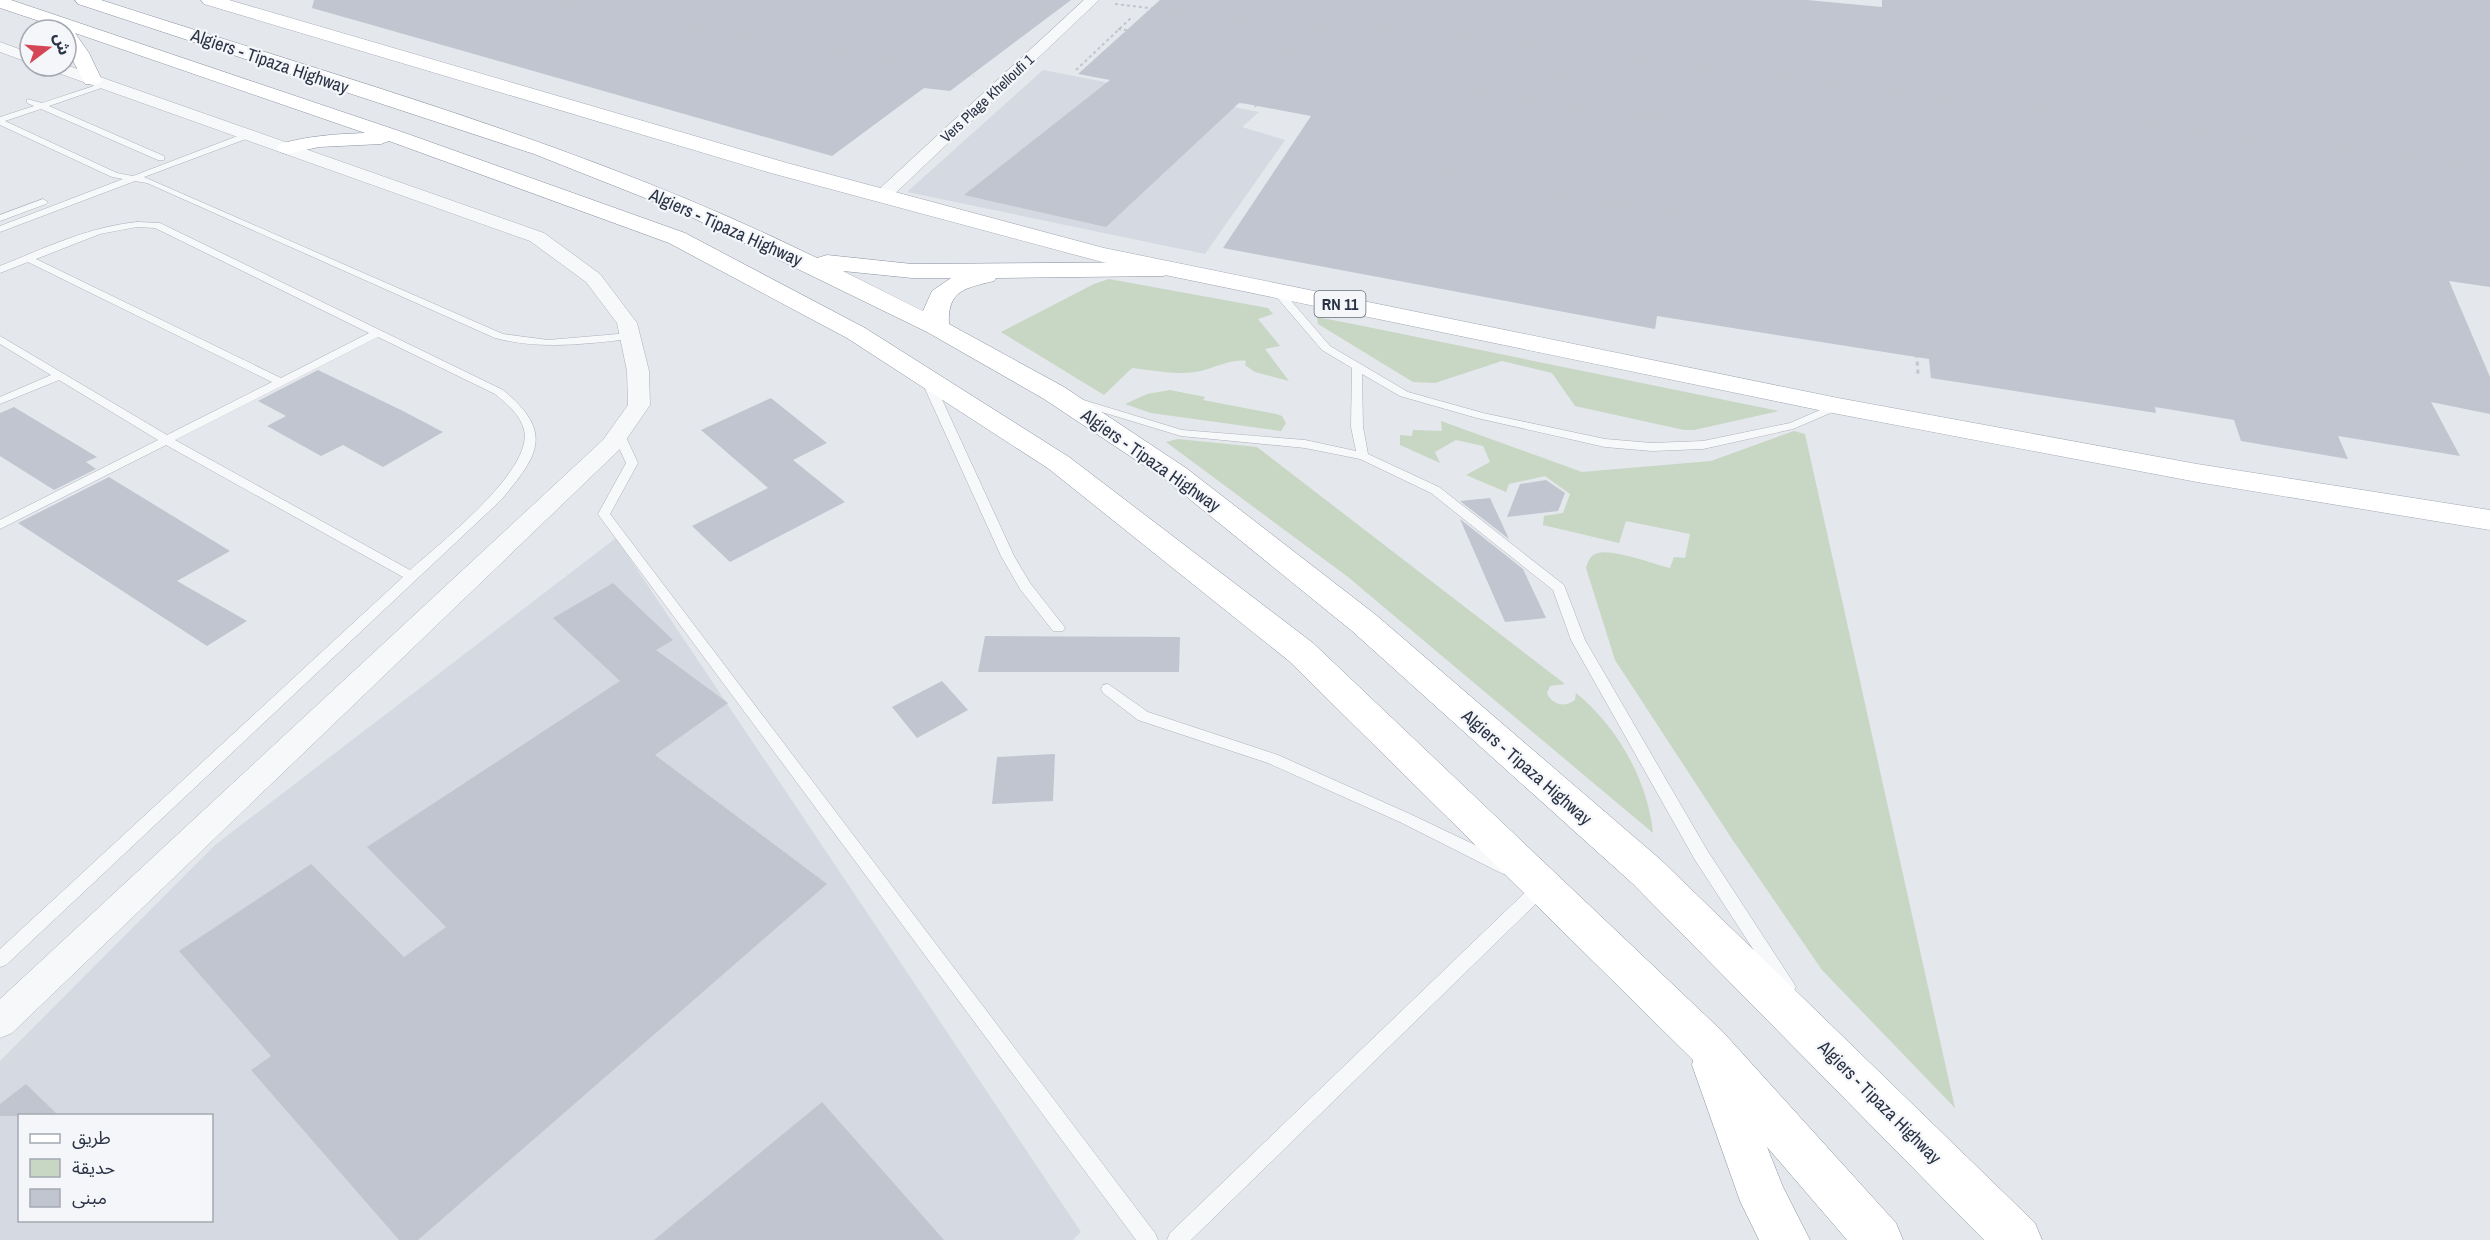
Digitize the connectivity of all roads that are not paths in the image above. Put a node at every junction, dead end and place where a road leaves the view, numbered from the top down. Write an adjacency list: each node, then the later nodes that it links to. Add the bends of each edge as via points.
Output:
1 (84, 0): 25 (main road, Algiers - Tipaza Highway, via 541,150 691,208)
2 (210, 0): 22 (main road, RN 11)
3 (1091, 1): 22 (street, Vers Plage Khelloufi 1)
4 (0, 2): 5 (main road, Algiers - Tipaza Highway)
5 (38, 18)
6 (78, 33): 17 (main road, Algiers - Tipaza Highway)
7 (0, 46): 9 (street)
8 (78, 50): 11 (main road)
9 (18, 53)
10 (78, 75): 11 (street)
11 (99, 83): 12 (lane); 13 (lane); 16 (street)
12 (30, 101): 13 (lane); 14 (lane)
13 (42, 106): 15 (lane); 19 (lane)
14 (0, 111)
15 (0, 121): 20 (lane)
16 (244, 132): 18 (street); 19 (lane); 21 (lane)
17 (398, 137): 18 (main road, via 319,141); 37 (main road, Algiers - Tipaza Highway, via 677,238 856,333)
18 (288, 148): 33 (street, via 537,237 593,278 627,323)
19 (161, 158): 20 (lane)
20 (115, 175): 21 (lane); 23 (lane)
21 (134, 178): 24 (lane); 33 (lane, via 149,181 515,341 553,344)
22 (881, 197): 27 (main road, RN 11)
23 (0, 218)
24 (0, 229)
25 (798, 258): 29 (main road, via 888,270); 31 (main road, Algiers - Tipaza Highway)
26 (29, 259): 28 (lane); 32 (lane, via 111,228 158,225); 38 (lane)
27 (1163, 268): 29 (main road); 30 (main road, RN 11)
28 (0, 270)
29 (1005, 272): 31 (main road, via 961,282 941,295 934,310)
30 (1276, 291): 35 (lane, via 1326,348); 41 (main road, RN 11)
31 (936, 327): 39 (main road, Algiers - Tipaza Highway)
32 (377, 333): 38 (lane); 47 (lane, via 499,392 519,406 530,425 530,447 519,472)
33 (630, 336): 42 (street, via 638,370 639,405)
34 (0, 339): 36 (lane)
35 (1357, 369): 41 (lane, via 1404,394 1481,416 1605,443 1640,446 1703,445 1793,426); 44 (lane, via 1357,427)
36 (60, 375): 40 (lane); 43 (lane)
37 (927, 380): 48 (lane, via 954,436 966,472 1022,583); 50 (main road, Algiers - Tipaza Highway, via 1059,463 1301,652)
38 (281, 382): 43 (lane)
39 (1054, 393): 44 (lane, via 1181,433 1305,444); 54 (main road, Algiers - Tipaza Highway, via 1176,474 1364,623 1647,872)
40 (0, 401)
41 (1838, 406): 45 (main road, RN 11, via 2197,472)
42 (619, 435): 52 (street); 55 (lane, via 632,463 604,514)
43 (166, 440): 46 (lane); 47 (lane)
44 (1363, 456): 54 (lane, via 1435,490 1559,588 1578,640 1701,855 1812,1026)
45 (2490, 520)
46 (0, 525)
47 (412, 577): 51 (lane)
48 (1058, 628)
49 (1108, 689): 50 (lane, via 1143,716 1273,759)
50 (1543, 886): 53 (main road, Algiers - Tipaza Highway); 56 (lane)
51 (0, 960)
52 (0, 1022)
53 (1708, 1046): 57 (main road, via 1764,1201); 58 (main road, Algiers - Tipaza Highway)
54 (1949, 1170): 59 (main road, Algiers - Tipaza Highway)
55 (1148, 1240)
56 (1177, 1240)
57 (1786, 1240)
58 (1879, 1240)
59 (2018, 1240)

